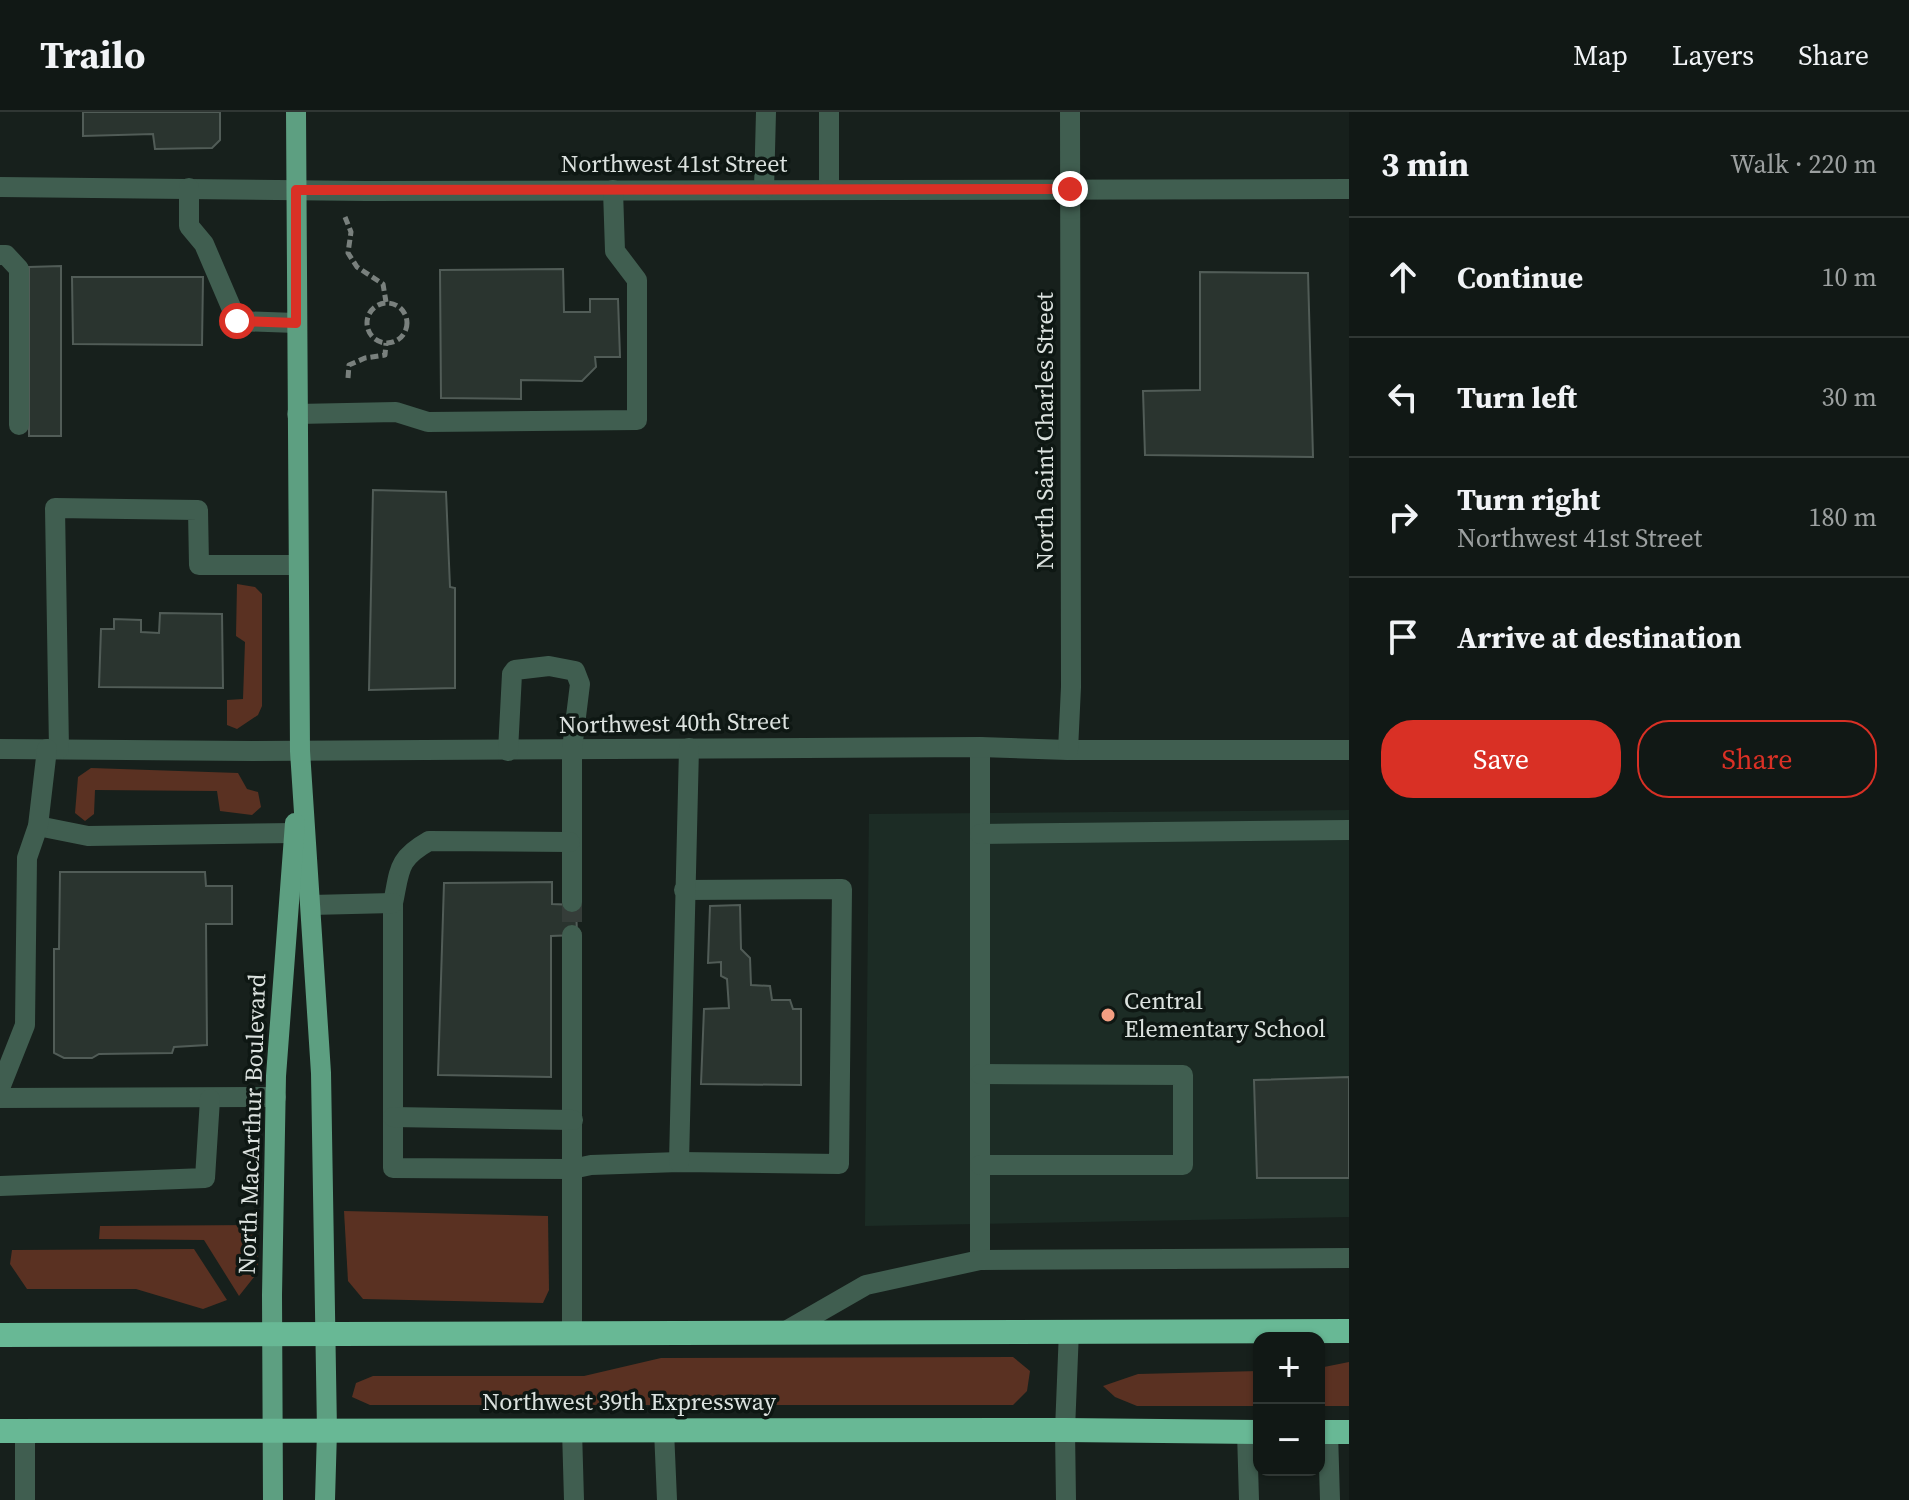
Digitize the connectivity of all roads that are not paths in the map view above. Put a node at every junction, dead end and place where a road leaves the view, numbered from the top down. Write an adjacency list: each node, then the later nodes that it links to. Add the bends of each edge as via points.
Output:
1 (296, 112): 9 (main road, North MacArthur Boulevard)
2 (766, 112): 11 (street)
3 (829, 112): 12 (street)
4 (1070, 112): 7 (street, North Saint Charles Street)
5 (0, 187): 6 (street, Northwest 41st Street)
6 (189, 188): 9 (street, Northwest 41st Street); 14 (street, via 189,226 204,244 237,321)
7 (1070, 189): 8 (street, Northwest 41st Street); 12 (street, Northwest 41st Street); 23 (street, North Saint Charles Street)
8 (1349, 189)
9 (296, 190): 10 (street, Northwest 41st Street); 14 (main road, North MacArthur Boulevard)
10 (613, 190): 11 (street, Northwest 41st Street); 15 (street, via 615,251 637,280 637,420 428,422 396,412)
11 (764, 190): 12 (street, Northwest 41st Street)
12 (829, 190)
13 (0, 255): 16 (street, via 19,269)
14 (296, 323): 15 (main road, North MacArthur Boulevard)
15 (297, 414): 17 (main road, North MacArthur Boulevard)
16 (19, 425)
17 (298, 565): 21 (street, via 199,565 198,510 55,508); 25 (main road, North MacArthur Boulevard)
18 (980, 747): 19 (street, Northwest 40th Street); 23 (street, Northwest 40th Street); 30 (street)
19 (689, 748): 22 (street, Northwest 40th Street); 32 (street)
20 (0, 749): 21 (street, Northwest 40th Street)
21 (53, 749): 25 (street, Northwest 40th Street); 27 (street)
22 (572, 749): 26 (street, Northwest 40th Street); 26 (street, via 578,676 549,666 524,667 512,674); 31 (street)
23 (1068, 750): 24 (street, Northwest 40th Street)
24 (1349, 750)
25 (300, 751): 26 (street, Northwest 40th Street); 29 (main road, North MacArthur Boulevard); 35 (main road, North MacArthur Boulevard)
26 (508, 751)
27 (38, 826): 29 (street, via 88,836); 37 (street, via 27,858 25,1025)
28 (1349, 830): 30 (street)
29 (294, 833): 40 (main road, North MacArthur Boulevard)
30 (980, 834): 38 (street)
31 (570, 842): 33 (street); 34 (street, via 429,841 409,852)
32 (684, 890): 45 (street); 45 (street, via 842,889 839,1164)
33 (572, 902)
34 (393, 903): 35 (street); 43 (street)
35 (311, 905): 56 (main road, North MacArthur Boulevard, via 321,1073)
36 (572, 935): 44 (street)
37 (4, 1065): 39 (street)
38 (980, 1074): 46 (street); 46 (street, via 1183,1075 1183,1165)
39 (0, 1088)
40 (276, 1097): 42 (street); 55 (main road, North MacArthur Boulevard)
41 (0, 1098): 42 (street)
42 (210, 1099): 48 (street, via 205,1178)
43 (393, 1117): 44 (street); 47 (street, via 393,1168)
44 (573, 1120): 47 (street)
45 (679, 1162): 47 (street)
46 (980, 1165): 50 (street)
47 (572, 1169): 54 (street)
48 (0, 1186)
49 (1349, 1258): 50 (street)
50 (980, 1260): 52 (street, via 866,1285)
51 (1069, 1330): 52 (highway); 53 (highway); 60 (street)
52 (786, 1331): 54 (highway)
53 (1349, 1331)
54 (572, 1332): 56 (highway)
55 (273, 1334): 56 (highway); 57 (highway); 63 (main road, North MacArthur Boulevard)
56 (325, 1334): 64 (main road, North MacArthur Boulevard)
57 (0, 1335)
58 (572, 1430): 59 (highway, Northwest 39th Expressway); 64 (highway, Northwest 39th Expressway); 70 (street)
59 (664, 1430): 60 (highway, Northwest 39th Expressway); 71 (street)
60 (1065, 1430): 65 (highway, Northwest 39th Expressway); 72 (street)
61 (0, 1431): 62 (highway, Northwest 39th Expressway)
62 (25, 1431): 63 (highway, Northwest 39th Expressway); 67 (street)
63 (273, 1431): 64 (highway, Northwest 39th Expressway); 68 (main road, North MacArthur Boulevard)
64 (327, 1431): 69 (main road, North MacArthur Boulevard)
65 (1253, 1432): 73 (street)
66 (1332, 1432): 74 (street)
67 (25, 1500)
68 (273, 1500)
69 (325, 1500)
70 (574, 1500)
71 (667, 1500)
72 (1066, 1500)
73 (1249, 1500)
74 (1330, 1500)

